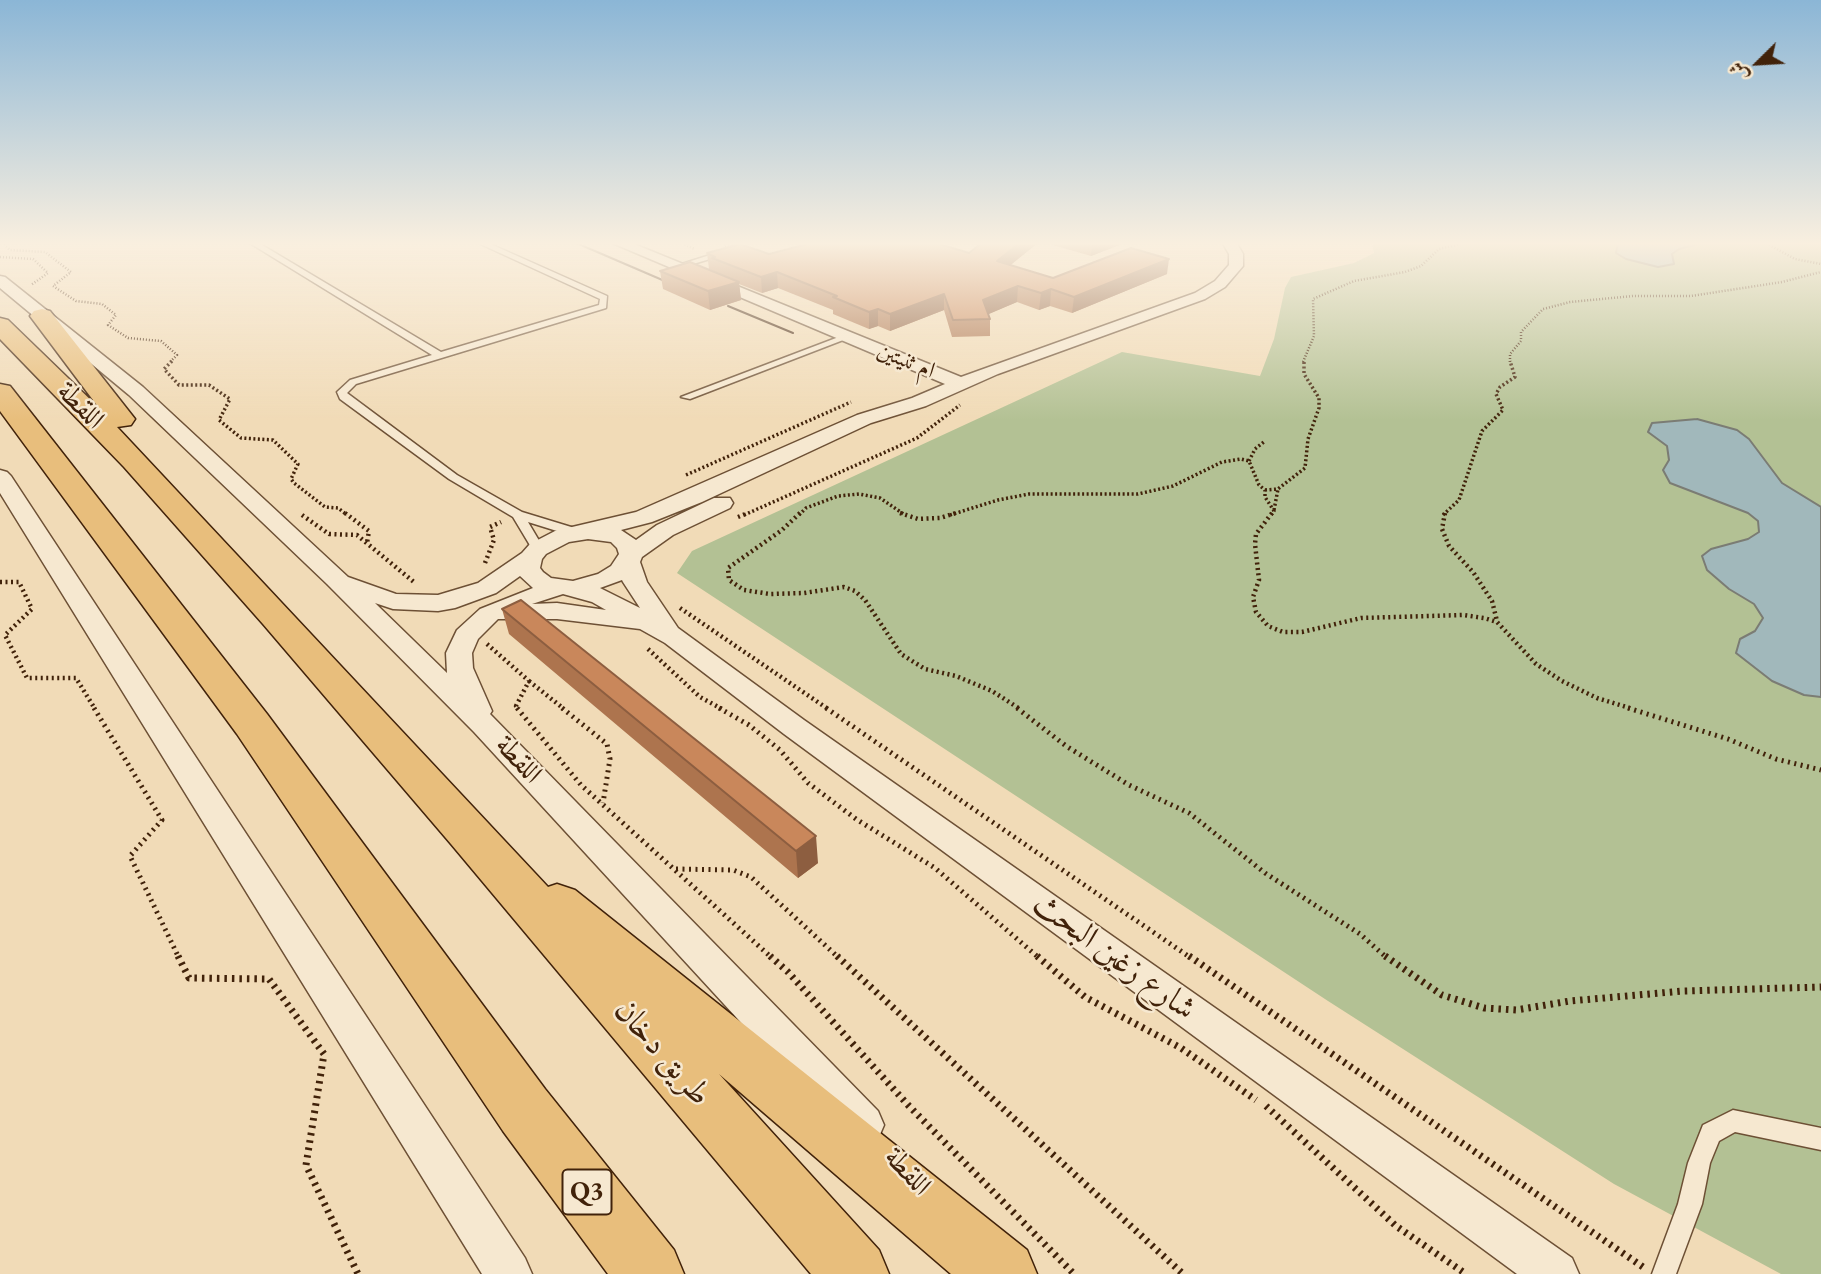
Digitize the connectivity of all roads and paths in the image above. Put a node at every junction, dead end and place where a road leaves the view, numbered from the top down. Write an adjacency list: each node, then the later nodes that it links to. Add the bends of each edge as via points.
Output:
1 (35, 301): 10 (street, اللقطة)
2 (38, 301): 10 (path)
3 (80, 301): 33 (path, via 102,304 116,315 108,325 128,338 161,341 177,355 164,369 179,384 209,385 230,399 219,420 241,438 273,440 298,464 291,479 294,483 369,531)
4 (350, 301): 13 (lane)
5 (605, 301): 13 (lane, via 597,309)
6 (760, 301): 12 (street, ام ثنيتين)
7 (1185, 301): 15 (street, ام ثنيتين, via 1030,356)
8 (1313, 301): 26 (path, via 1314,336 1303,362 1304,374 1319,397 1319,408 1308,439 1305,468)
9 (1576, 301): 42 (path, via 1543,309 1521,332 1521,341 1510,354 1516,377 1496,394 1503,410 1482,431 1459,500 1443,515 1442,529 1449,546 1492,601)
10 (40, 305): 20 (main road, via 118,415); 37 (street, اللقطة)
11 (0, 325): 20 (main road, اللقطة)
12 (847, 337): 15 (street, ام ثنيتين); 16 (lane)
13 (440, 356): 30 (lane, via 353,383 342,392 453,477)
14 (0, 392): 22 (main road, اللقطة)
15 (965, 392): 23 (street, ام ثنيتين, via 919,402 878,427 844,436); 31 (path, via 917,438)
16 (686, 397)
17 (860, 400): 25 (path)
18 (0, 428): 22 (main road, via 18,447)
19 (1265, 442): 21 (path, via 1255,449)
20 (135, 461): 49 (main road, اللقطة)
21 (1250, 461): 27 (path); 51 (path, via 1222,462 1173,486 1138,494 1029,494 940,518 918,519 900,513 880,498 838,496 806,508 736,560 728,568 729,580 744,590 770,594 844,587 855,591 901,654 925,669 992,691 1066,746 1129,785 1189,813 1265,873 1360,934 1442,995 1484,1009 1516,1010 1683,991)
22 (54, 462): 52 (main road, اللقطة, via 253,724)
23 (776, 467): 32 (street, ام ثنيتين, via 644,517); 35 (street, ام ثنيتين, via 665,530)
24 (0, 476): 55 (street)
25 (675, 480)
26 (1278, 489): 27 (path); 28 (path)
27 (1265, 490): 28 (path)
28 (1274, 511): 42 (path, via 1256,534 1255,544 1259,580 1253,597 1256,612 1268,625 1283,632 1302,632 1361,618 1463,615)
29 (299, 513): 33 (path, via 329,534 357,535)
30 (518, 516): 32 (lane); 34 (lane); 36 (path, via 490,527 494,540)
31 (732, 520)
32 (583, 532): 34 (street, ام ثنيتين, via 549,542); 35 (street, via 619,537 628,545)
33 (367, 544): 41 (path)
34 (534, 554): 39 (street, شارع زغين البحث, via 528,568 533,577); 41 (street, via 487,588)
35 (629, 558): 39 (street, ام ثنيتين, via 607,579); 44 (street, شارع زغين البحث)
36 (482, 565)
37 (337, 579): 41 (street, via 393,601); 46 (street, اللقطة)
38 (0, 582): 54 (path, via 19,582 32,608 5,635 27,678 76,678 162,820 131,856 189,978 269,979 324,1054 306,1166)
39 (566, 588): 43 (street, via 509,604); 44 (street, شارع زغين البحث, via 601,597)
40 (669, 601): 64 (path)
41 (438, 603)
42 (1497, 622): 47 (path, via 1536,664 1597,698)
43 (488, 629): 44 (street, via 557,611); 45 (path); 46 (street, via 471,630 459,653 459,668)
44 (659, 636): 62 (path, via 700,697 749,725 780,750 808,783 935,868 1085,997 1181,1048 1266,1106 1396,1226); 63 (street, شارع زغين البحث, via 817,743)
45 (529, 681): 48 (path, via 516,706); 48 (path, via 607,744 610,759)
46 (484, 725): 59 (street, اللقطة)
47 (1821, 770)
48 (603, 804): 50 (path)
49 (468, 831): 58 (main road, طريق دخان); 59 (main road)
50 (675, 869): 60 (path, via 788,972 908,1105); 61 (path, via 733,870 751,877)
51 (1821, 987)
52 (524, 1110): 56 (main road); 57 (main road, Q3)
53 (1821, 1139): 65 (lane, via 1733,1121 1711,1133)
54 (358, 1274)
55 (509, 1274)
56 (617, 1274)
57 (650, 1274)
58 (855, 1274)
59 (1003, 1274)
60 (1074, 1274)
61 (1184, 1274)
62 (1466, 1274)
63 (1556, 1274)
64 (1653, 1274)
65 (1664, 1274)

